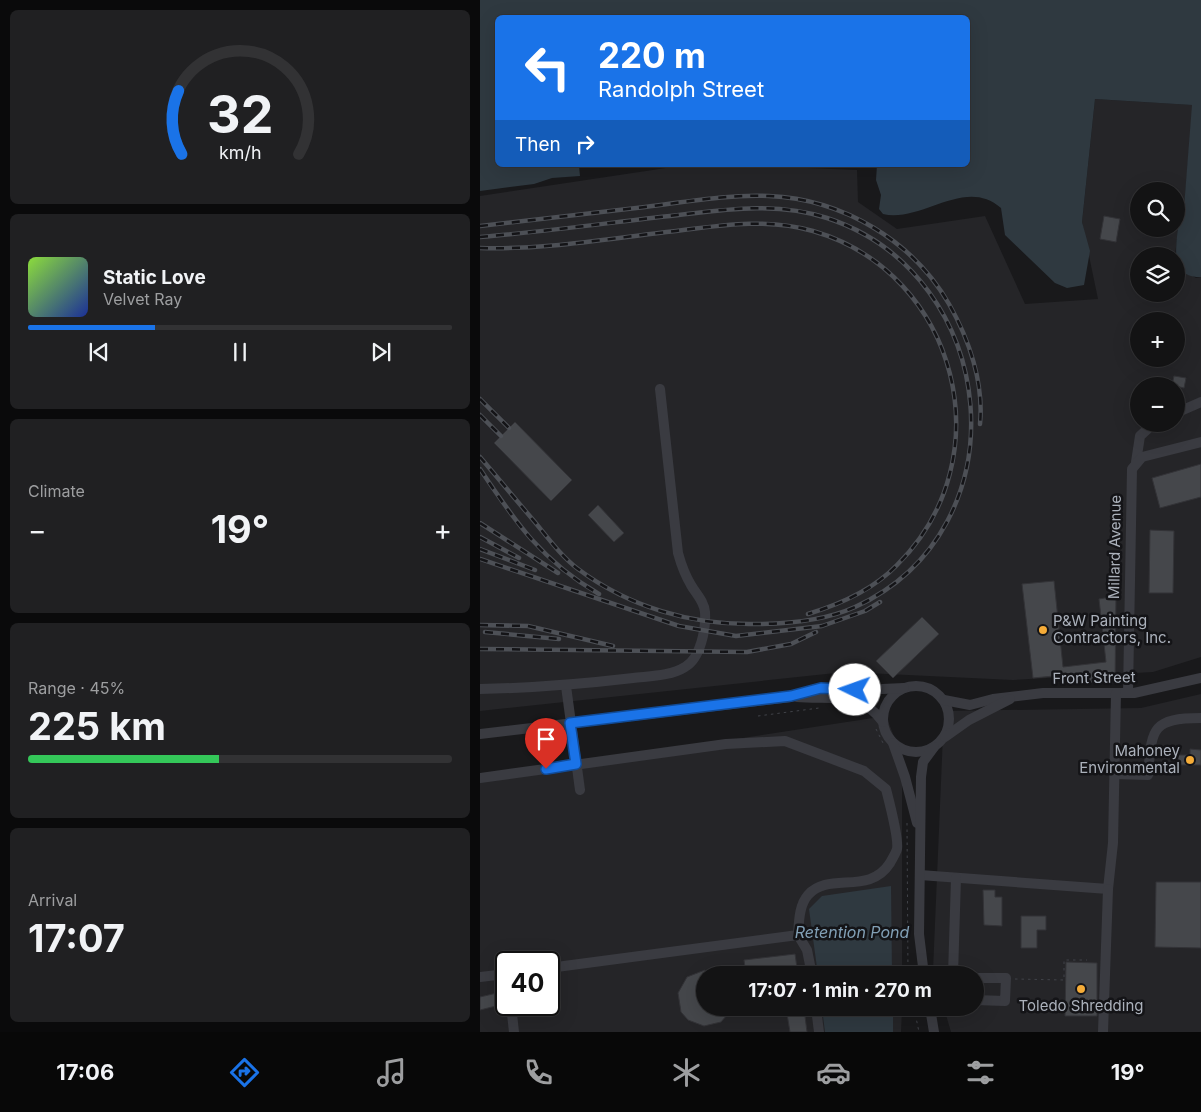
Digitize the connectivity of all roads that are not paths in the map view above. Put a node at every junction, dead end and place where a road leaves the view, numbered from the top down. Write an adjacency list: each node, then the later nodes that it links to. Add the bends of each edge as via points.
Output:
1 (660, 389): 8 (street, via 678,553 683,570 704,604 698,652 686,667 674,672)
2 (1201, 402): 3 (street)
3 (1185, 409)
4 (1145, 432): 6 (street, Millard Avenue, via 1140,436)
5 (1201, 442): 6 (street, via 1142,457)
6 (1136, 462): 12 (street, Millard Avenue, via 1131,472)
7 (1201, 678): 12 (street, Front Street)
8 (566, 686): 10 (street); 17 (street)
9 (904, 688): 13 (street, via 821,688); 15 (street, via 925,687); 18 (street, via 887,703)
10 (480, 689)
11 (1116, 693): 12 (street, Front Street); 14 (street, Front Street, via 1057,692); 23 (street)
12 (1128, 693)
13 (791, 696): 17 (street); 18 (street, via 853,699 869,706)
14 (1015, 696): 15 (street, Front Street, via 970,705); 20 (street, Front Street, via 969,720)
15 (944, 700): 20 (street, via 949,722)
16 (1201, 718): 23 (street, via 1181,718 1165,723 1155,731 1151,737 1148,775)
17 (570, 723): 19 (street); 22 (street)
18 (879, 724): 21 (street, via 886,733)
19 (480, 734)
20 (938, 743): 21 (street, via 924,751 913,752); 26 (street, via 925,758 921,772)
21 (889, 746): 26 (street, via 905,776)
22 (576, 764): 24 (street); 25 (street); 30 (street, via 726,744 785,741 864,771 886,788 897,848 884,871 874,879 819,886 808,895 802,906)
23 (1114, 774): 29 (street, via 1113,844)
24 (480, 778)
25 (580, 790)
26 (920, 834): 27 (street)
27 (920, 875): 28 (street); 32 (street, via 919,934)
28 (956, 878): 29 (street); 33 (street)
29 (1108, 888): 45 (street)
30 (798, 935): 31 (street, via 807,950); 34 (street)
31 (810, 966)
32 (923, 966)
33 (953, 966)
34 (560, 967)
35 (495, 975): 36 (street)
36 (480, 977)
37 (984, 978): 38 (street, via 1006,978 1006,1001)
38 (984, 1000)
39 (512, 1016): 42 (street)
40 (817, 1016): 43 (street)
41 (931, 1016): 44 (street)
42 (514, 1032)
43 (819, 1032)
44 (934, 1032)
45 (1103, 1032)

